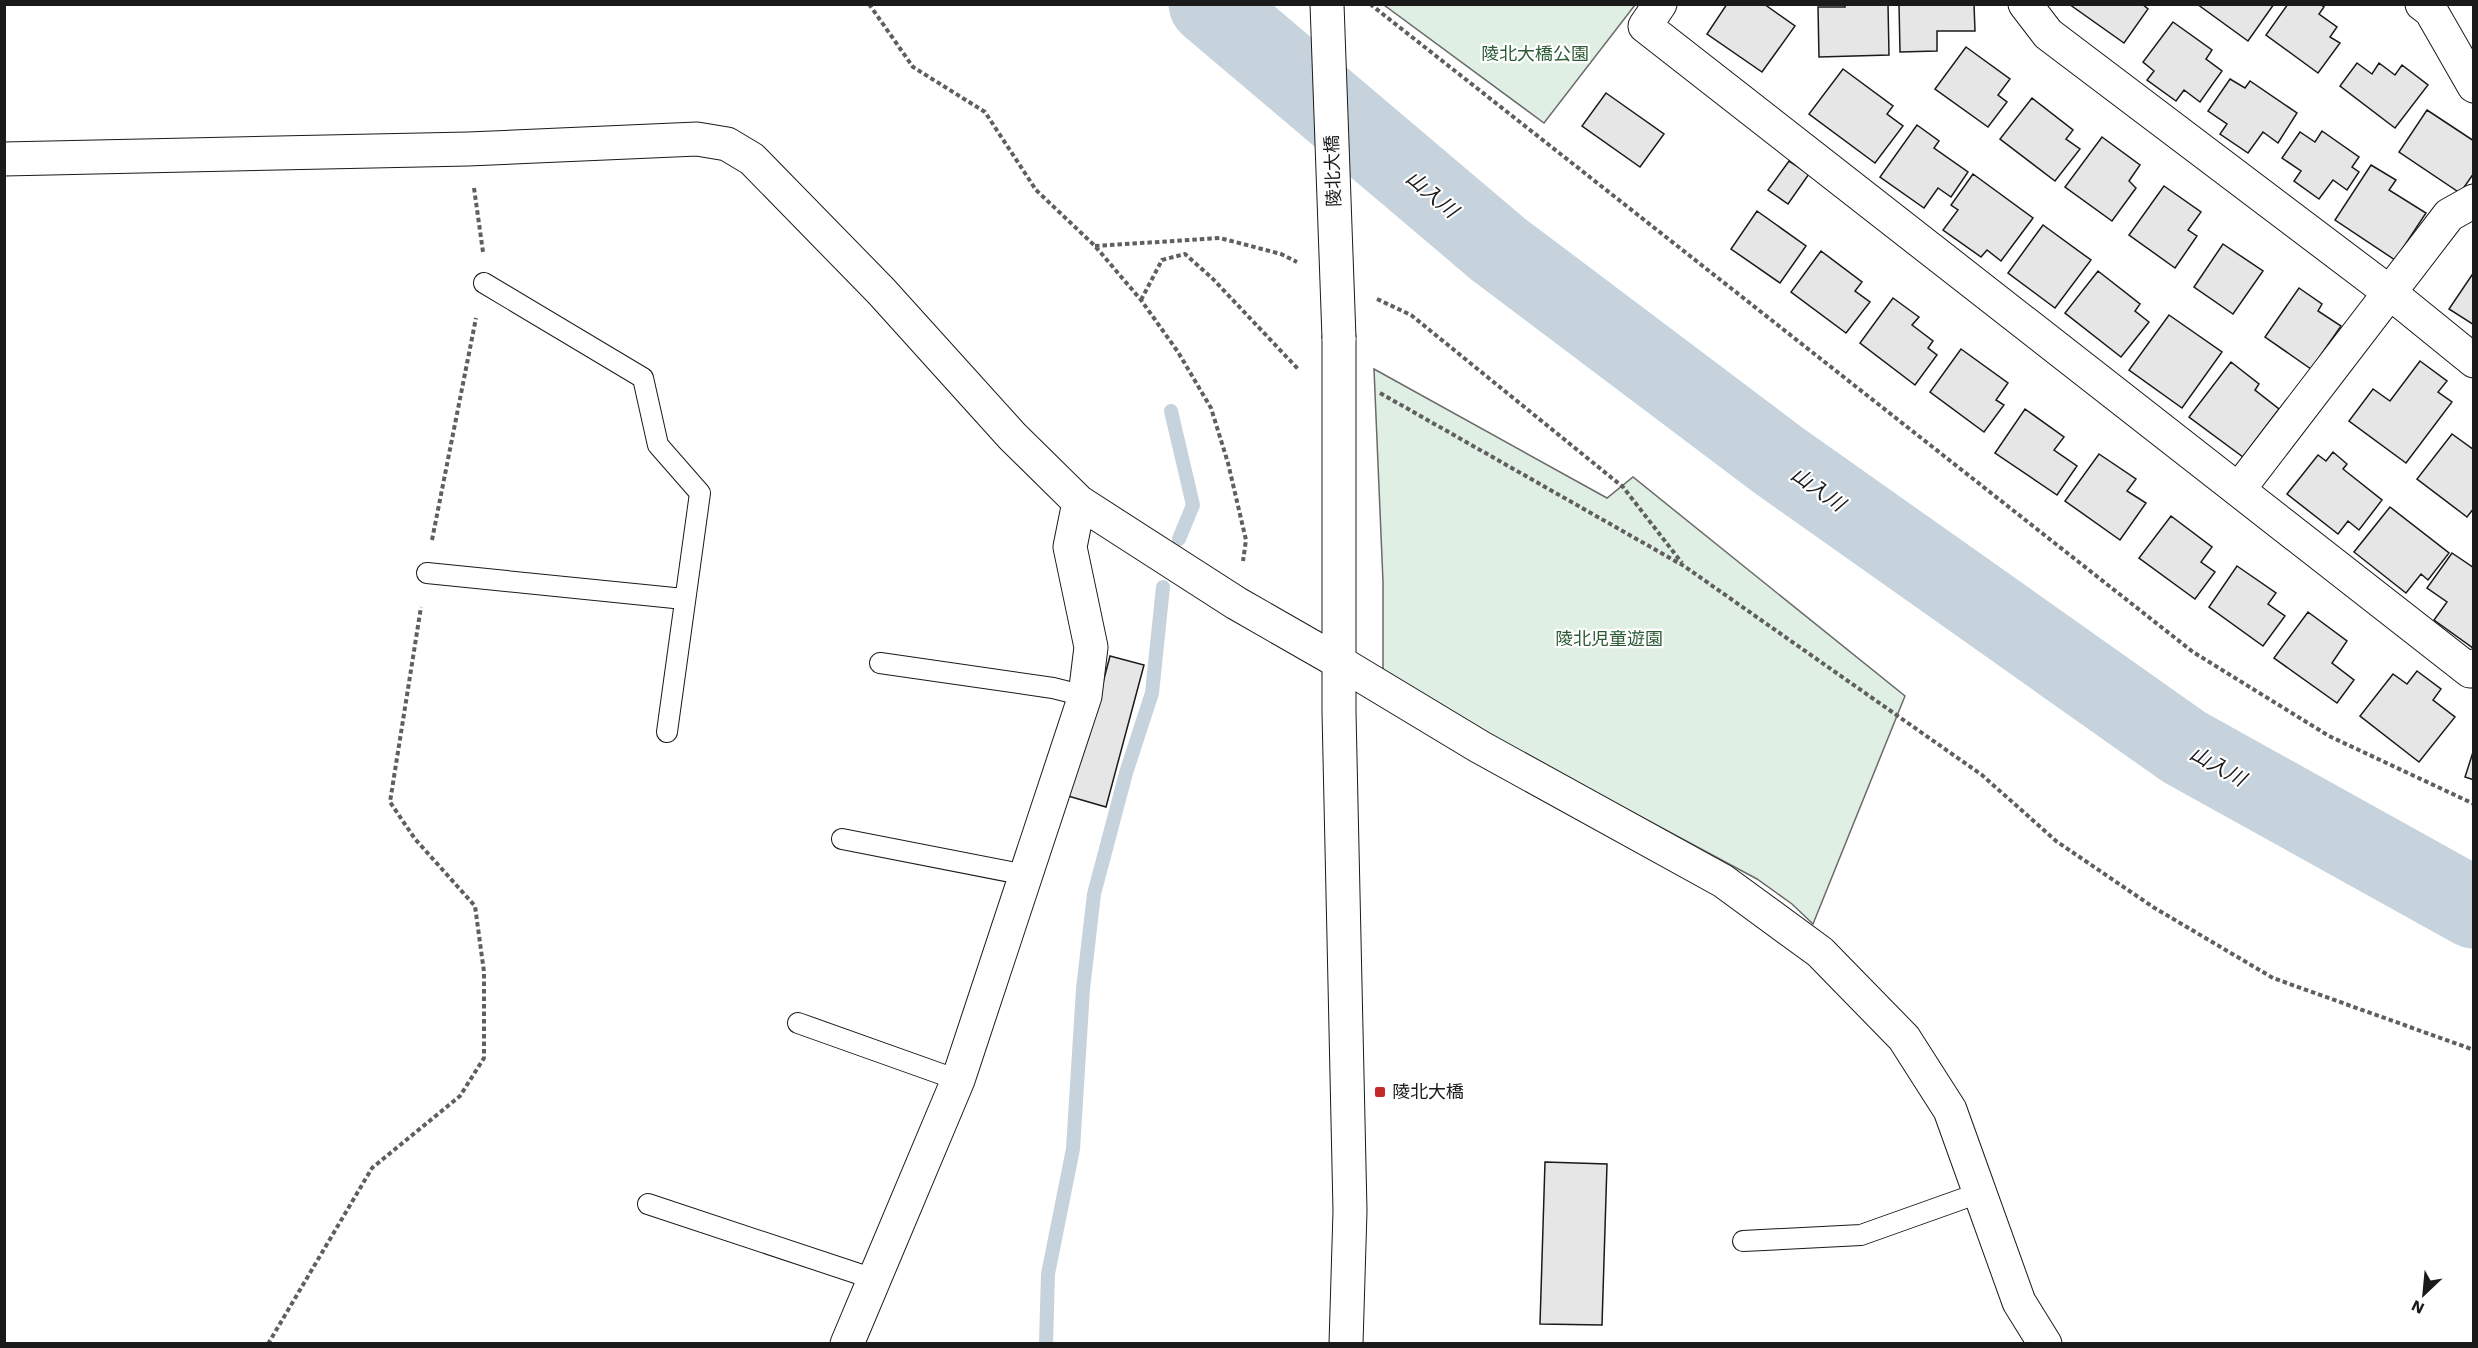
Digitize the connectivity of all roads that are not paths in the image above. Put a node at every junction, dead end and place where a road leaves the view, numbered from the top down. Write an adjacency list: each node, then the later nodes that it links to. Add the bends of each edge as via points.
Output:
1 (1328, 4): 15 (street, 陵北大橋, bridge, via 1339,338)
2 (1660, 4): 11 (street, via 1645,26)
3 (2025, 4): 9 (street, via 2048,34)
4 (2430, 7): 5 (street)
5 (2474, 86)
6 (4, 159): 12 (street, via 468,149 697,139 727,144 753,159 881,291 1012,436)
7 (2474, 201): 9 (street, via 2449,215)
8 (484, 283): 14 (lane, via 643,378 658,445 700,493)
9 (2388, 292): 10 (street); 11 (street)
10 (2474, 361)
11 (2239, 489): 17 (street, via 2470,671)
12 (1079, 502): 15 (street, via 1236,603); 18 (street, via 1070,547 1091,647)
13 (427, 573): 14 (lane)
14 (684, 599): 19 (lane)
15 (1339, 662): 24 (street, via 1480,747 1723,881 1820,952 1904,1038 1950,1110); 29 (street, 陵北大橋, via 1350,1211)
16 (880, 663): 18 (lane)
17 (2474, 666)
18 (1085, 696): 21 (street)
19 (667, 732)
20 (842, 839): 21 (lane)
21 (1026, 875): 23 (street)
22 (798, 1023): 23 (lane)
23 (958, 1080): 27 (street)
24 (1979, 1192): 26 (lane, via 1861,1235); 30 (street, via 2019,1302)
25 (648, 1204): 27 (lane)
26 (1743, 1241)
27 (874, 1279): 28 (street)
28 (847, 1344)
29 (1346, 1344)
30 (2044, 1344)

